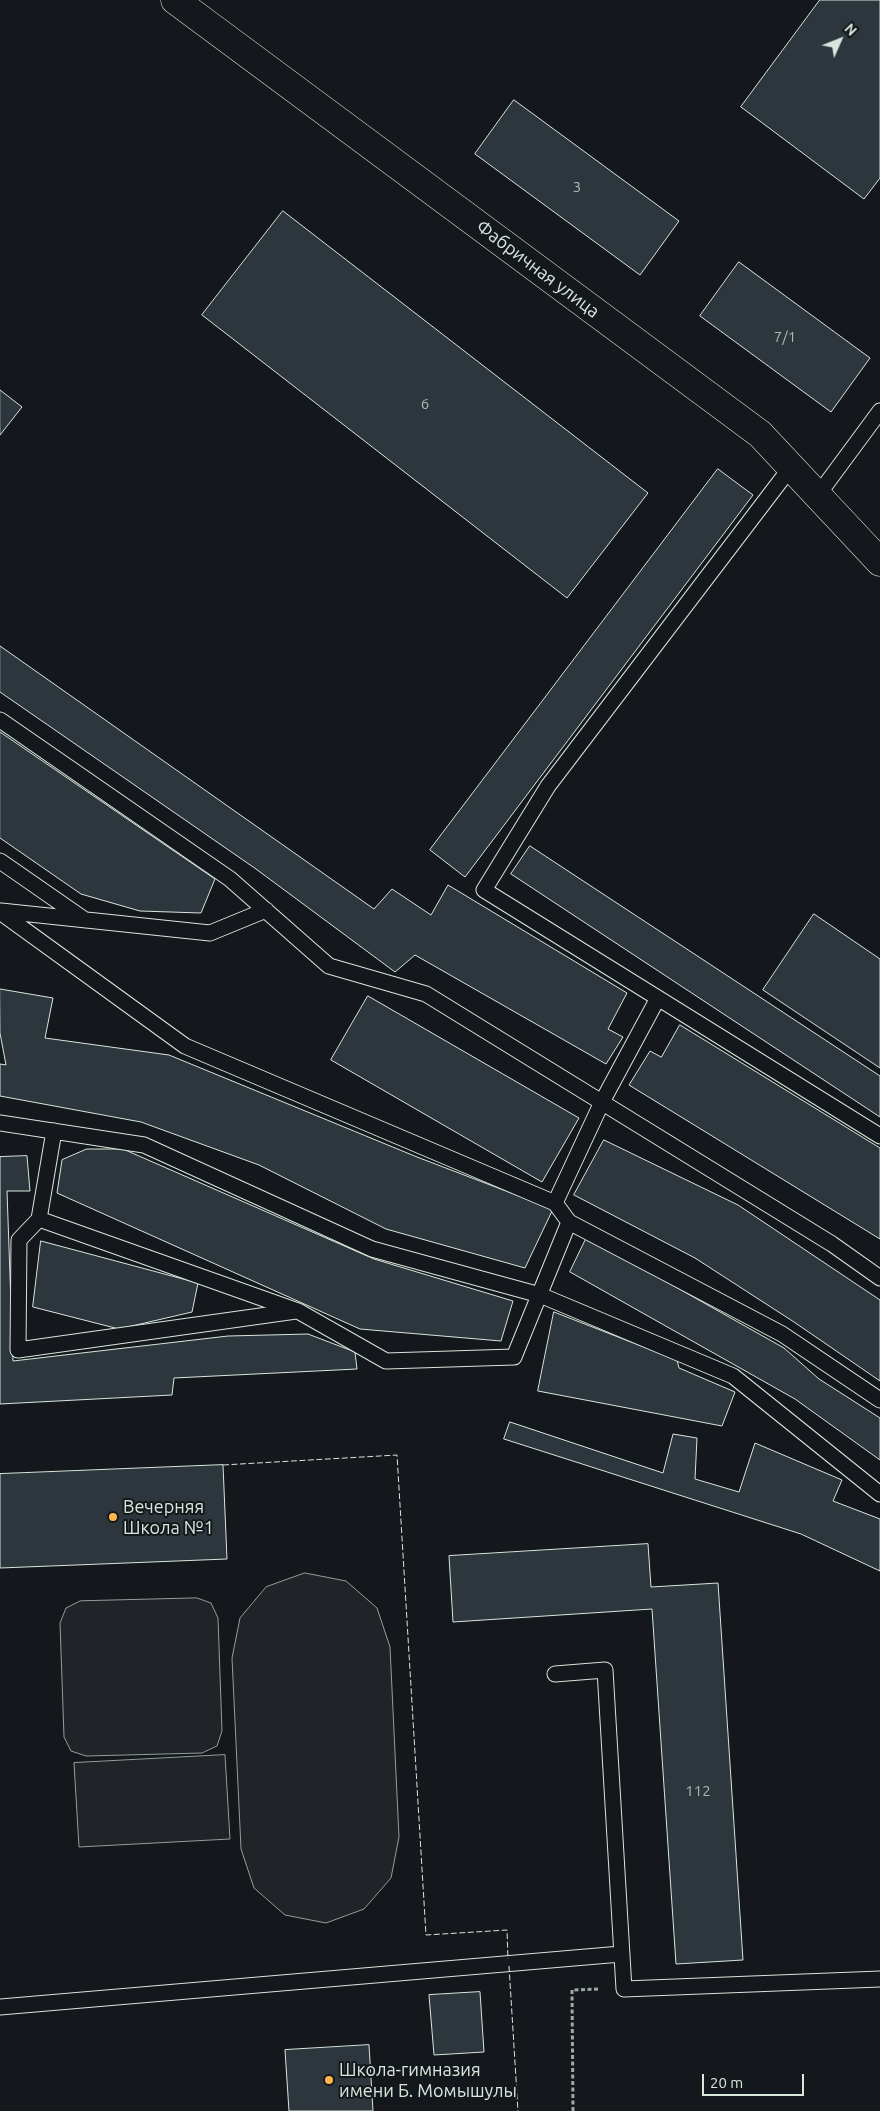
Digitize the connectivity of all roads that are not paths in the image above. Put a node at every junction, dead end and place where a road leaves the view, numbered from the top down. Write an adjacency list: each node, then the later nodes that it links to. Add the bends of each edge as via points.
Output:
1 (175, 0): 3 (street, Фабричная улица, via 760,434)
2 (880, 411): 4 (lane)
3 (791, 467): 4 (street, Фабричная улица); 11 (lane, via 548,786 484,890)
4 (818, 496): 5 (street, Фабричная улица)
5 (880, 562)
6 (0, 720): 8 (lane, via 230,878)
7 (0, 861): 10 (lane)
8 (266, 910): 10 (lane, via 210,933); 12 (lane, via 329,966 426,994)
9 (0, 912): 10 (lane); 16 (lane, via 184,1046)
10 (86, 920)
11 (658, 998): 12 (lane); 15 (lane)
12 (602, 1102): 16 (lane); 19 (lane, via 832,1244)
13 (0, 1123): 14 (lane)
14 (54, 1131): 17 (lane); 20 (lane, via 144,1144 372,1249)
15 (880, 1136)
16 (555, 1203): 18 (lane)
17 (39, 1219): 21 (lane); 21 (lane, via 19,1240 18,1350)
18 (569, 1222): 20 (lane); 22 (lane, via 782,1334)
19 (880, 1278)
20 (540, 1295): 21 (lane, via 514,1357 386,1361); 23 (lane, via 733,1376)
21 (298, 1311)
22 (880, 1400)
23 (880, 1494)
24 (555, 1674): 25 (lane, via 605,1670)
25 (622, 1954): 26 (lane, via 624,1989); 27 (lane)
26 (880, 1979)
27 (0, 2007)

